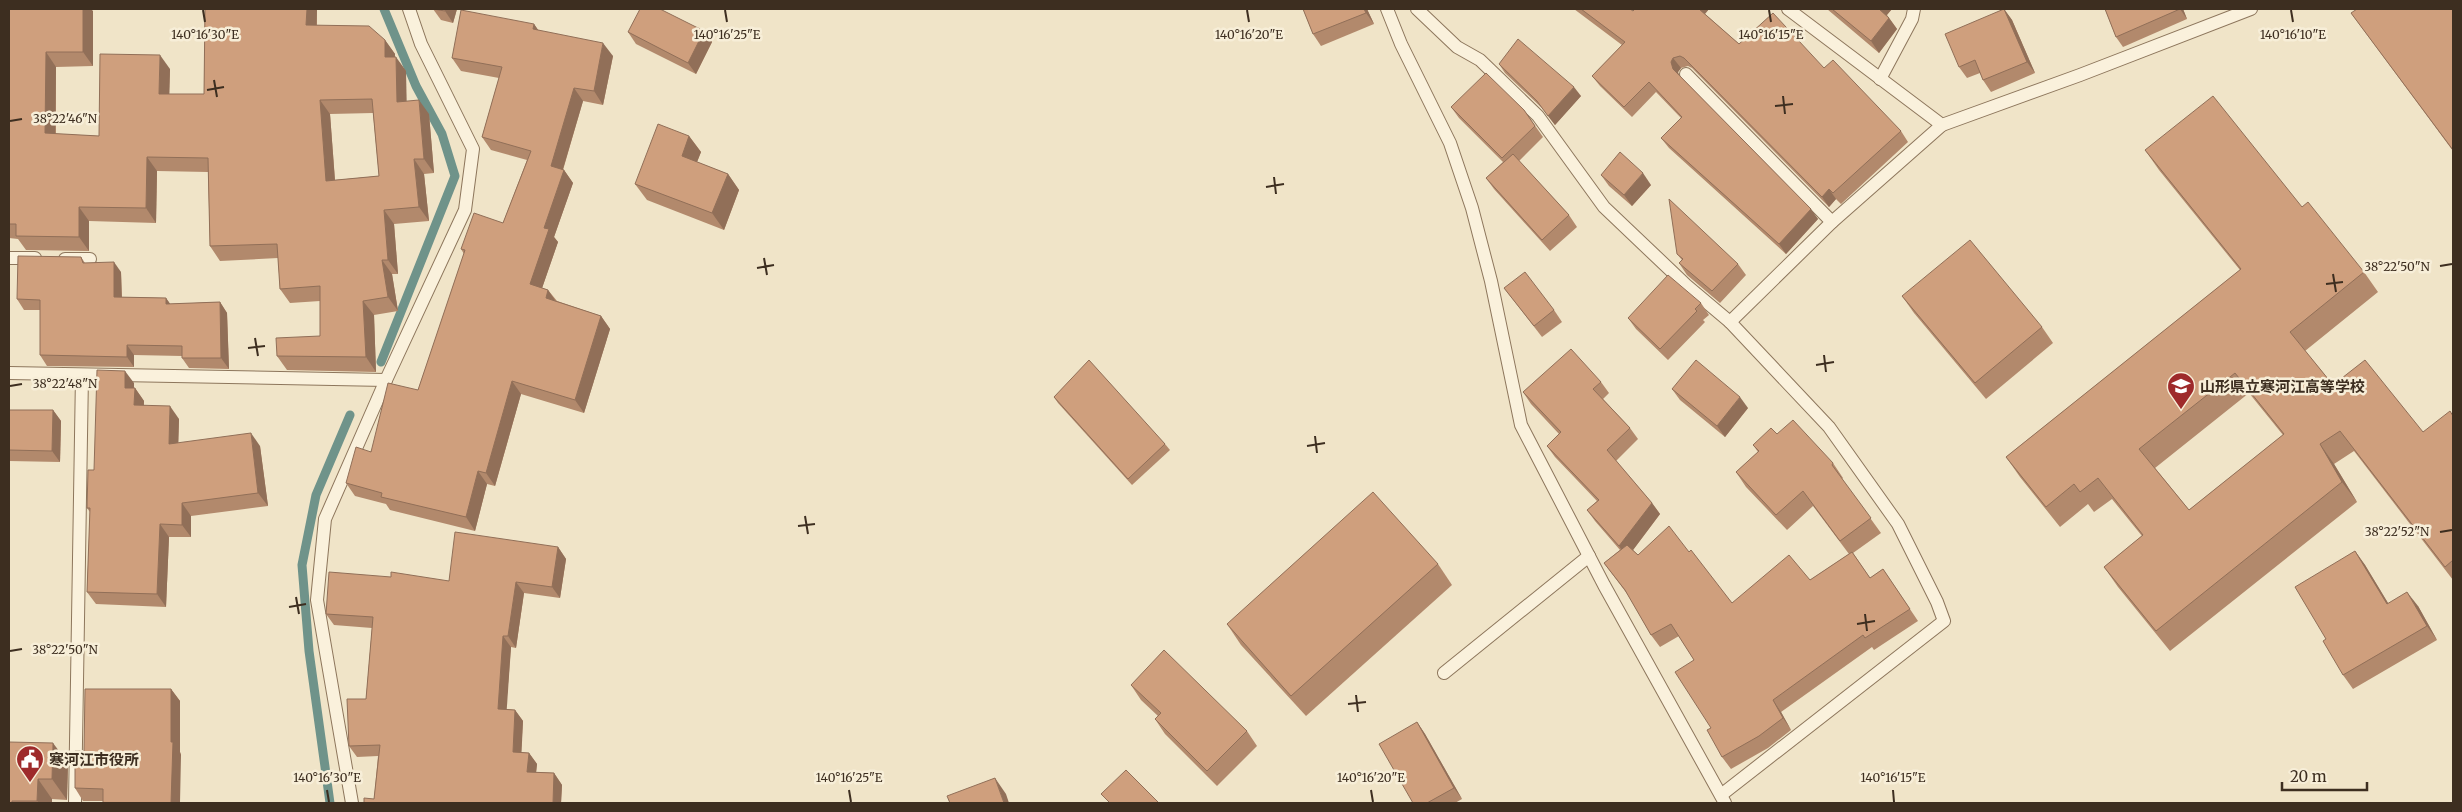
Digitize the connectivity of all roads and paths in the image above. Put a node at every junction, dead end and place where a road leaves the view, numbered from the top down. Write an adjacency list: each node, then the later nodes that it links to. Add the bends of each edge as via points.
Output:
1 (408, 9): 16 (lane, via 421,44 473,149 464,210)
2 (1387, 9): 17 (lane, via 1450,143 1472,208 1521,425)
3 (1417, 9): 13 (lane, via 1457,47 1480,60 1538,116 1604,207)
4 (1788, 9): 8 (lane)
5 (1914, 9): 8 (lane, via 1912,19)
6 (2251, 9): 9 (lane)
7 (1686, 74): 10 (lane)
8 (1880, 79): 9 (lane)
9 (1942, 125): 10 (lane)
10 (1832, 222): 13 (lane)
11 (9, 258): 12 (lane)
12 (90, 259)
13 (1730, 322): 19 (lane, via 1829,427 1898,524 1944,621)
14 (9, 373): 15 (lane)
15 (82, 375): 16 (lane); 20 (lane)
16 (386, 380): 21 (lane, via 325,519 317,600)
17 (1589, 556): 18 (lane); 19 (lane)
18 (1444, 673)
19 (1723, 799)
20 (75, 803)
21 (352, 803)

